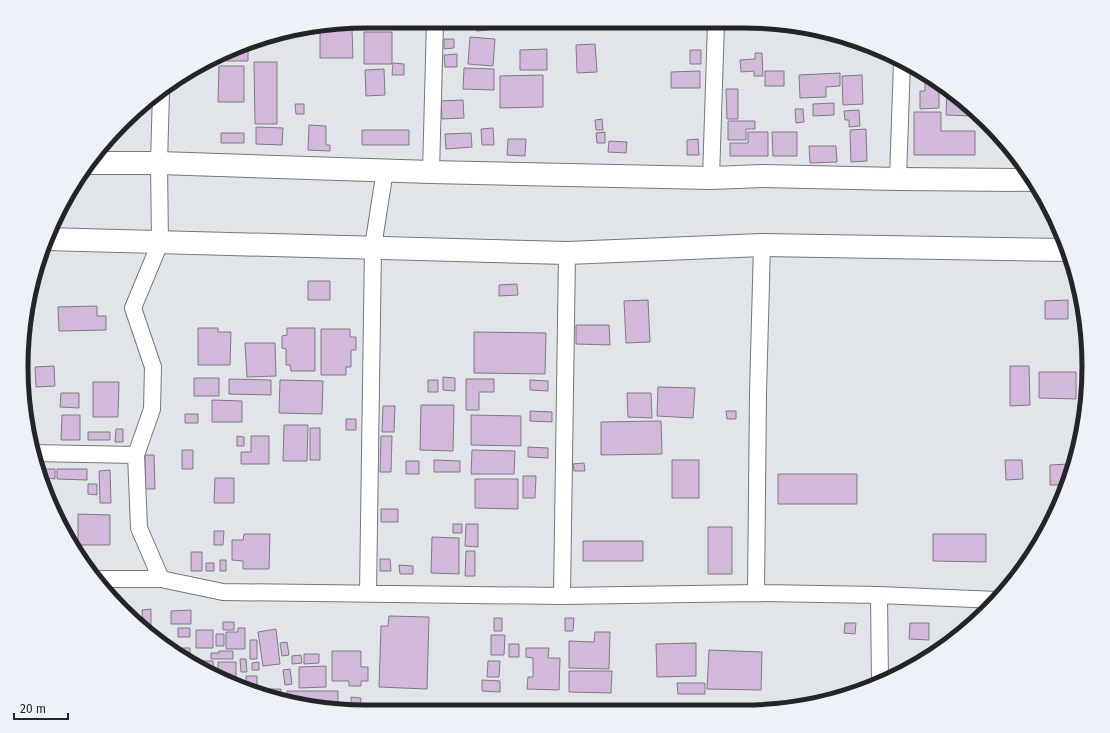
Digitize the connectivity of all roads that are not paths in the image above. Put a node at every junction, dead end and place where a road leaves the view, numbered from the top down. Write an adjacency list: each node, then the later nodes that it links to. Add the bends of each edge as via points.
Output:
1 (435, 28): 8 (street)
2 (716, 28): 9 (street)
3 (902, 67): 10 (street)
4 (161, 97): 6 (street)
5 (96, 163): 6 (street)
6 (159, 163): 7 (street); 13 (street)
7 (385, 170): 8 (street); 15 (street)
8 (431, 172): 9 (street)
9 (711, 178): 10 (street, via 763,176)
10 (898, 179): 11 (street)
11 (1026, 180)
12 (53, 239): 13 (street)
13 (160, 243): 15 (street); 19 (street, via 133,308 153,367 152,409)
14 (762, 245): 16 (street); 17 (street); 23 (street)
15 (373, 247): 17 (street); 22 (street)
16 (1061, 250)
17 (567, 253): 25 (street)
18 (40, 453): 19 (street)
19 (136, 455): 20 (street, via 139,528)
20 (161, 579): 21 (street); 22 (street, via 223,592)
21 (104, 580)
22 (368, 593): 25 (street)
23 (756, 593): 24 (street); 25 (street)
24 (879, 595): 26 (street); 27 (street)
25 (562, 596)
26 (989, 600)
27 (880, 676)

